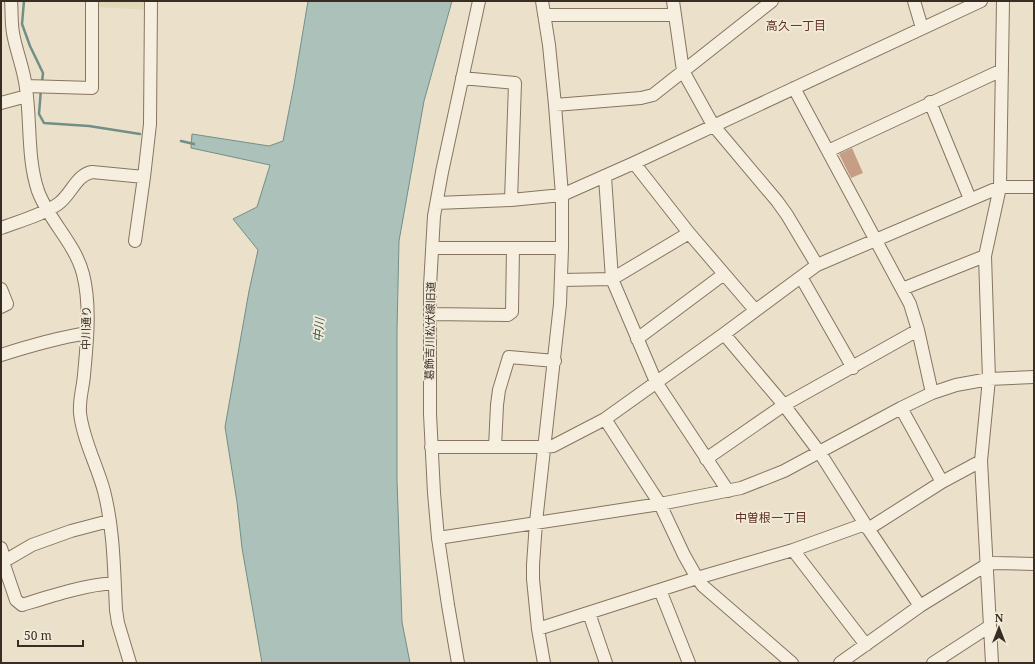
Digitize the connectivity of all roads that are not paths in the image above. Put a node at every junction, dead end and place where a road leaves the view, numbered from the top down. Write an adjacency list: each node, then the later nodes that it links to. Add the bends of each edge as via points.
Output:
1 (11, 1): 18 (street, 中川通り, via 13,32)
2 (92, 1): 18 (street, via 92,88 48,86)
3 (151, 1): 25 (street, via 150,124)
4 (479, 1): 16 (street, 葛飾吉川松伏線旧道)
5 (542, 1): 11 (street)
6 (673, 1): 12 (street)
7 (772, 1): 15 (street)
8 (914, 1): 13 (street)
9 (981, 1): 13 (street)
10 (1002, 1): 14 (street)
11 (544, 16): 12 (street); 21 (street)
12 (675, 16): 15 (street)
13 (922, 28): 17 (street)
14 (1002, 70): 19 (street); 27 (street)
15 (683, 71): 21 (street, via 653,95); 22 (street)
16 (462, 78): 31 (street, via 515,83); 32 (street, 葛飾吉川松伏線旧道)
17 (794, 88): 22 (street); 23 (street)
18 (29, 90): 20 (street); 33 (street, 中川通り, via 34,179)
19 (930, 102): 23 (street); 30 (street)
20 (1, 103)
21 (555, 105): 29 (street)
22 (713, 125): 24 (street); 42 (street, via 777,201)
23 (828, 151): 36 (street)
24 (634, 163): 26 (street); 35 (street)
25 (144, 177): 33 (street, via 87,173 59,203); 37 (street)
26 (605, 177): 29 (street); 45 (street)
27 (1000, 187): 28 (street); 30 (street); 41 (street)
28 (1034, 187)
29 (562, 195): 31 (street); 40 (street)
30 (970, 199): 36 (street)
31 (511, 200): 32 (street)
32 (437, 203): 38 (street, 葛飾吉川松伏線旧道)
33 (48, 210): 34 (street); 53 (street, 中川通り, via 72,247 83,274)
34 (1, 228)
35 (689, 233): 43 (street); 45 (street)
36 (875, 240): 42 (street); 48 (street)
37 (135, 241)
38 (432, 248): 39 (street); 51 (street, 葛飾吉川松伏線旧道)
39 (513, 248): 40 (street); 51 (street, via 512,312)
40 (562, 248): 46 (street)
41 (985, 256): 48 (street); 60 (street)
42 (817, 265): 44 (street)
43 (724, 274): 50 (street); 55 (street)
44 (802, 277): 50 (street); 58 (street)
45 (612, 279): 46 (street); 55 (street)
46 (562, 280): 57 (street)
47 (1, 289): 49 (street, via 7,304)
48 (902, 289): 52 (street)
49 (1, 307)
50 (755, 310): 54 (street)
51 (430, 314): 66 (street, 葛飾吉川松伏線旧道)
52 (918, 330): 58 (street); 62 (street)
53 (87, 333): 56 (street, via 49,341); 75 (street, 中川通り, via 80,398 81,418 104,492)
54 (724, 334): 61 (street); 63 (street)
55 (637, 339): 61 (street)
56 (1, 356)
57 (555, 361): 67 (street, via 509,357 499,390); 68 (street)
58 (854, 368): 63 (street)
59 (1034, 377): 60 (street)
60 (989, 379): 62 (street, via 956,385); 71 (street)
61 (656, 382): 65 (street); 70 (street)
62 (932, 393): 64 (street)
63 (784, 406): 69 (street); 70 (street)
64 (901, 408): 69 (street); 72 (street)
65 (605, 419): 68 (street, via 553,446); 74 (street)
66 (431, 447): 67 (street); 78 (street, 葛飾吉川松伏線旧道)
67 (496, 447): 68 (street)
68 (545, 447): 76 (street)
69 (820, 453): 73 (street, via 779,473); 77 (street)
70 (706, 459): 73 (street)
71 (981, 461): 72 (street); 83 (street)
72 (942, 482): 77 (street)
73 (728, 491): 74 (street)
74 (660, 504): 76 (street); 84 (street)
75 (109, 521): 81 (street, via 32,545); 85 (street, 中川通り)
76 (536, 522): 78 (street); 90 (street, via 533,579)
77 (867, 526): 80 (street); 87 (street)
78 (438, 538): 93 (street, 葛飾吉川松伏線旧道)
79 (1, 548): 81 (street)
80 (793, 550): 84 (street); 91 (street)
81 (3, 562): 85 (street, via 16,600 22,605 56,594)
82 (1034, 564): 83 (street)
83 (987, 565): 87 (street); 89 (street)
84 (697, 578): 86 (street); 97 (street)
85 (114, 583): 92 (street, 中川通り, via 118,623)
86 (660, 590): 88 (street); 96 (street)
87 (920, 606): 91 (street)
88 (589, 613): 90 (street); 95 (street)
89 (990, 626): 99 (street); 100 (street)
90 (538, 629): 94 (street)
91 (866, 645): 98 (street)
92 (130, 663)
93 (458, 663)
94 (544, 663)
95 (606, 663)
96 (689, 663)
97 (792, 663)
98 (840, 663)
99 (933, 663)
100 (992, 663)

